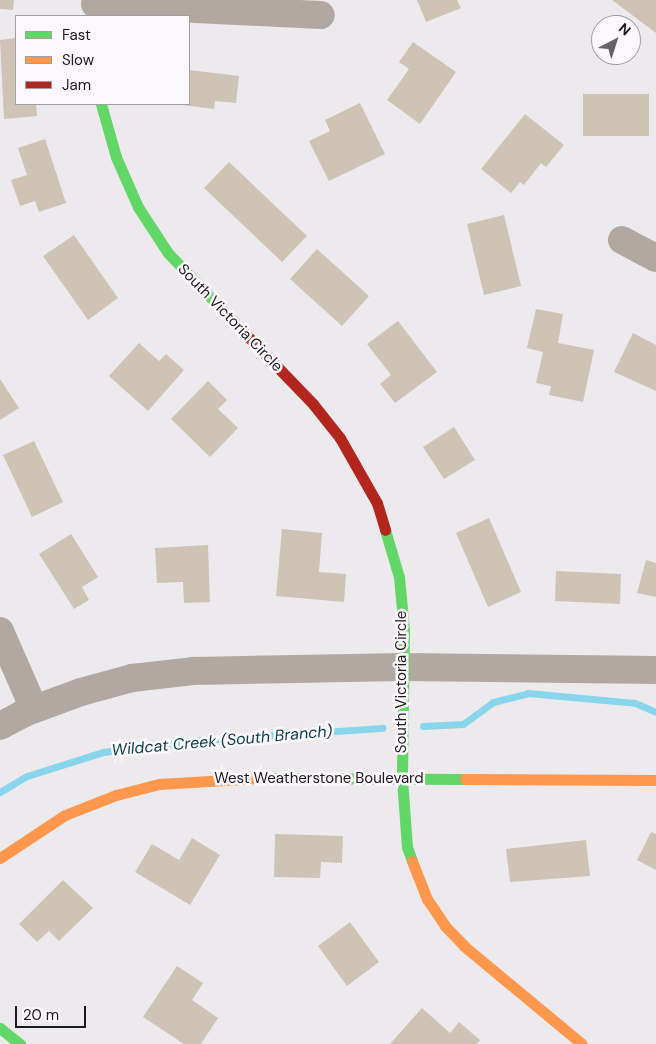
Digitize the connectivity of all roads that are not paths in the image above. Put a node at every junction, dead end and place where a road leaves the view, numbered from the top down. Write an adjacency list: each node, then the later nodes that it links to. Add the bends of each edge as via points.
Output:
1 (95, 7): 2 (street)
2 (321, 15)
3 (101, 105): 7 (street, South Victoria Circle, via 116,157 138,207 168,253 313,404 340,438 369,486 399,577)
4 (622, 240): 5 (street)
5 (656, 258)
6 (0, 631): 9 (street)
7 (404, 667): 8 (street); 9 (street, via 193,671 132,678); 11 (street, South Victoria Circle)
8 (656, 670)
9 (34, 709): 10 (street)
10 (0, 726)
11 (402, 779): 12 (street, West Weatherstone Boulevard); 13 (street, West Weatherstone Boulevard, via 225,778 159,784 116,795 65,815); 16 (street, South Victoria Circle, via 407,847 427,899 445,926 464,946)
12 (656, 780)
13 (0, 858)
14 (0, 1028): 15 (street)
15 (20, 1044)
16 (582, 1044)

